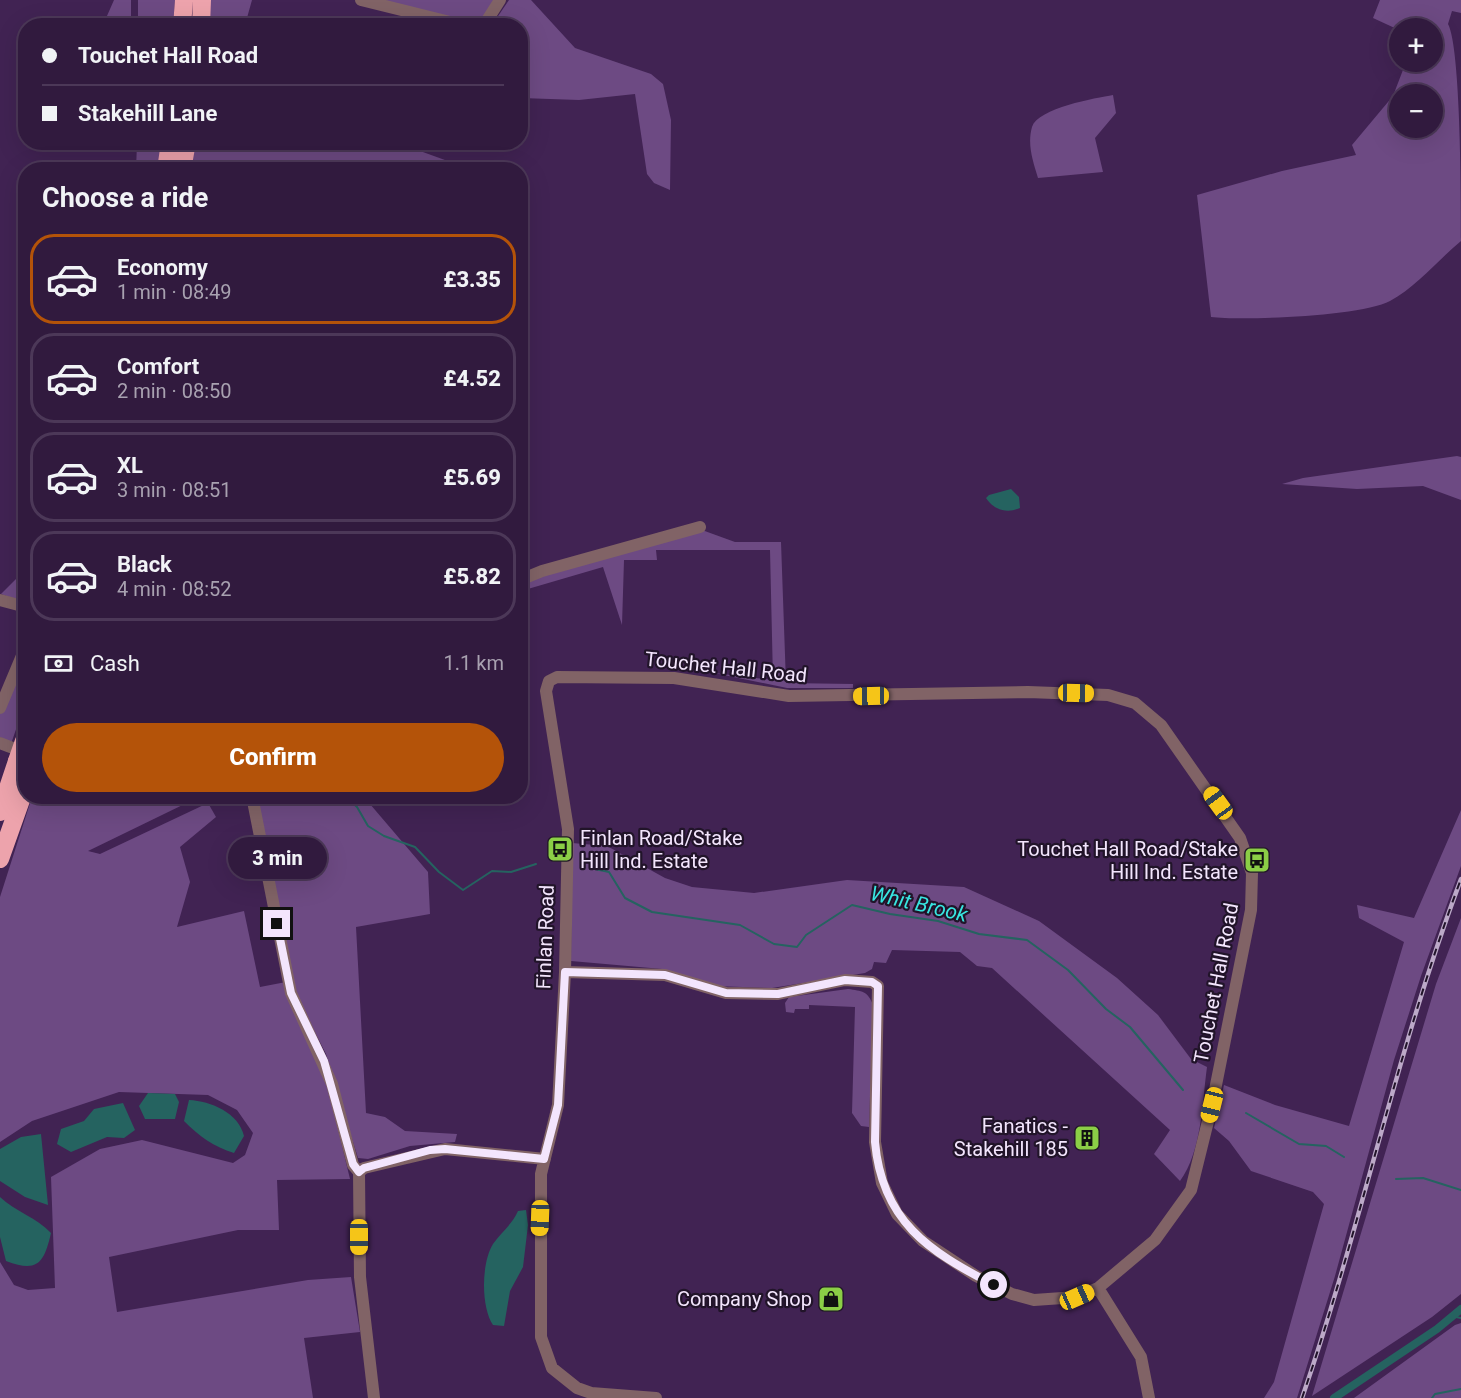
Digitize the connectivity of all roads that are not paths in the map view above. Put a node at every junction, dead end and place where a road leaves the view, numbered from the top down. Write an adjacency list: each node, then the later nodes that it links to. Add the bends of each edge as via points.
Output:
1 (184, 0): 5 (highway)
2 (202, 0): 6 (highway)
3 (361, 0): 7 (street)
4 (500, 0): 8 (street)
5 (183, 18)
6 (201, 18)
7 (434, 18)
8 (489, 18)
9 (700, 527): 10 (street)
10 (528, 577)
11 (0, 600): 12 (street)
12 (18, 605)
13 (18, 665): 15 (street)
14 (549, 681): 24 (street, Finlan Road, via 546,691 568,829); 27 (street, Touchet Hall Road, via 557,677 674,678 789,696 1099,693 1136,703 1161,725 1240,837 1252,873 1251,910 1191,1190 1155,1240)
15 (0, 708)
16 (0, 742): 17 (street)
17 (18, 746)
18 (18, 769): 21 (highway)
19 (18, 798): 21 (highway)
20 (254, 804): 26 (street, via 291,993 324,1061 353,1164)
21 (8, 814): 22 (highway); 23 (highway)
22 (0, 859)
23 (0, 867)
24 (565, 972): 25 (street, Finlan Road, via 558,1105); 27 (street, Touchet Hall Road, via 665,975 726,993 778,994 845,980 872,982 878,986 875,1142 882,1183 897,1214 923,1241 1012,1294 1034,1300 1077,1297)
25 (544, 1159): 26 (street, via 445,1149); 29 (street, Finlan Road, via 539,1325 549,1362 562,1377 584,1391)
26 (359, 1172): 28 (street, via 360,1277)
27 (1098, 1288): 30 (street, via 1141,1357)
28 (374, 1398)
29 (656, 1398)
30 (1149, 1398)

